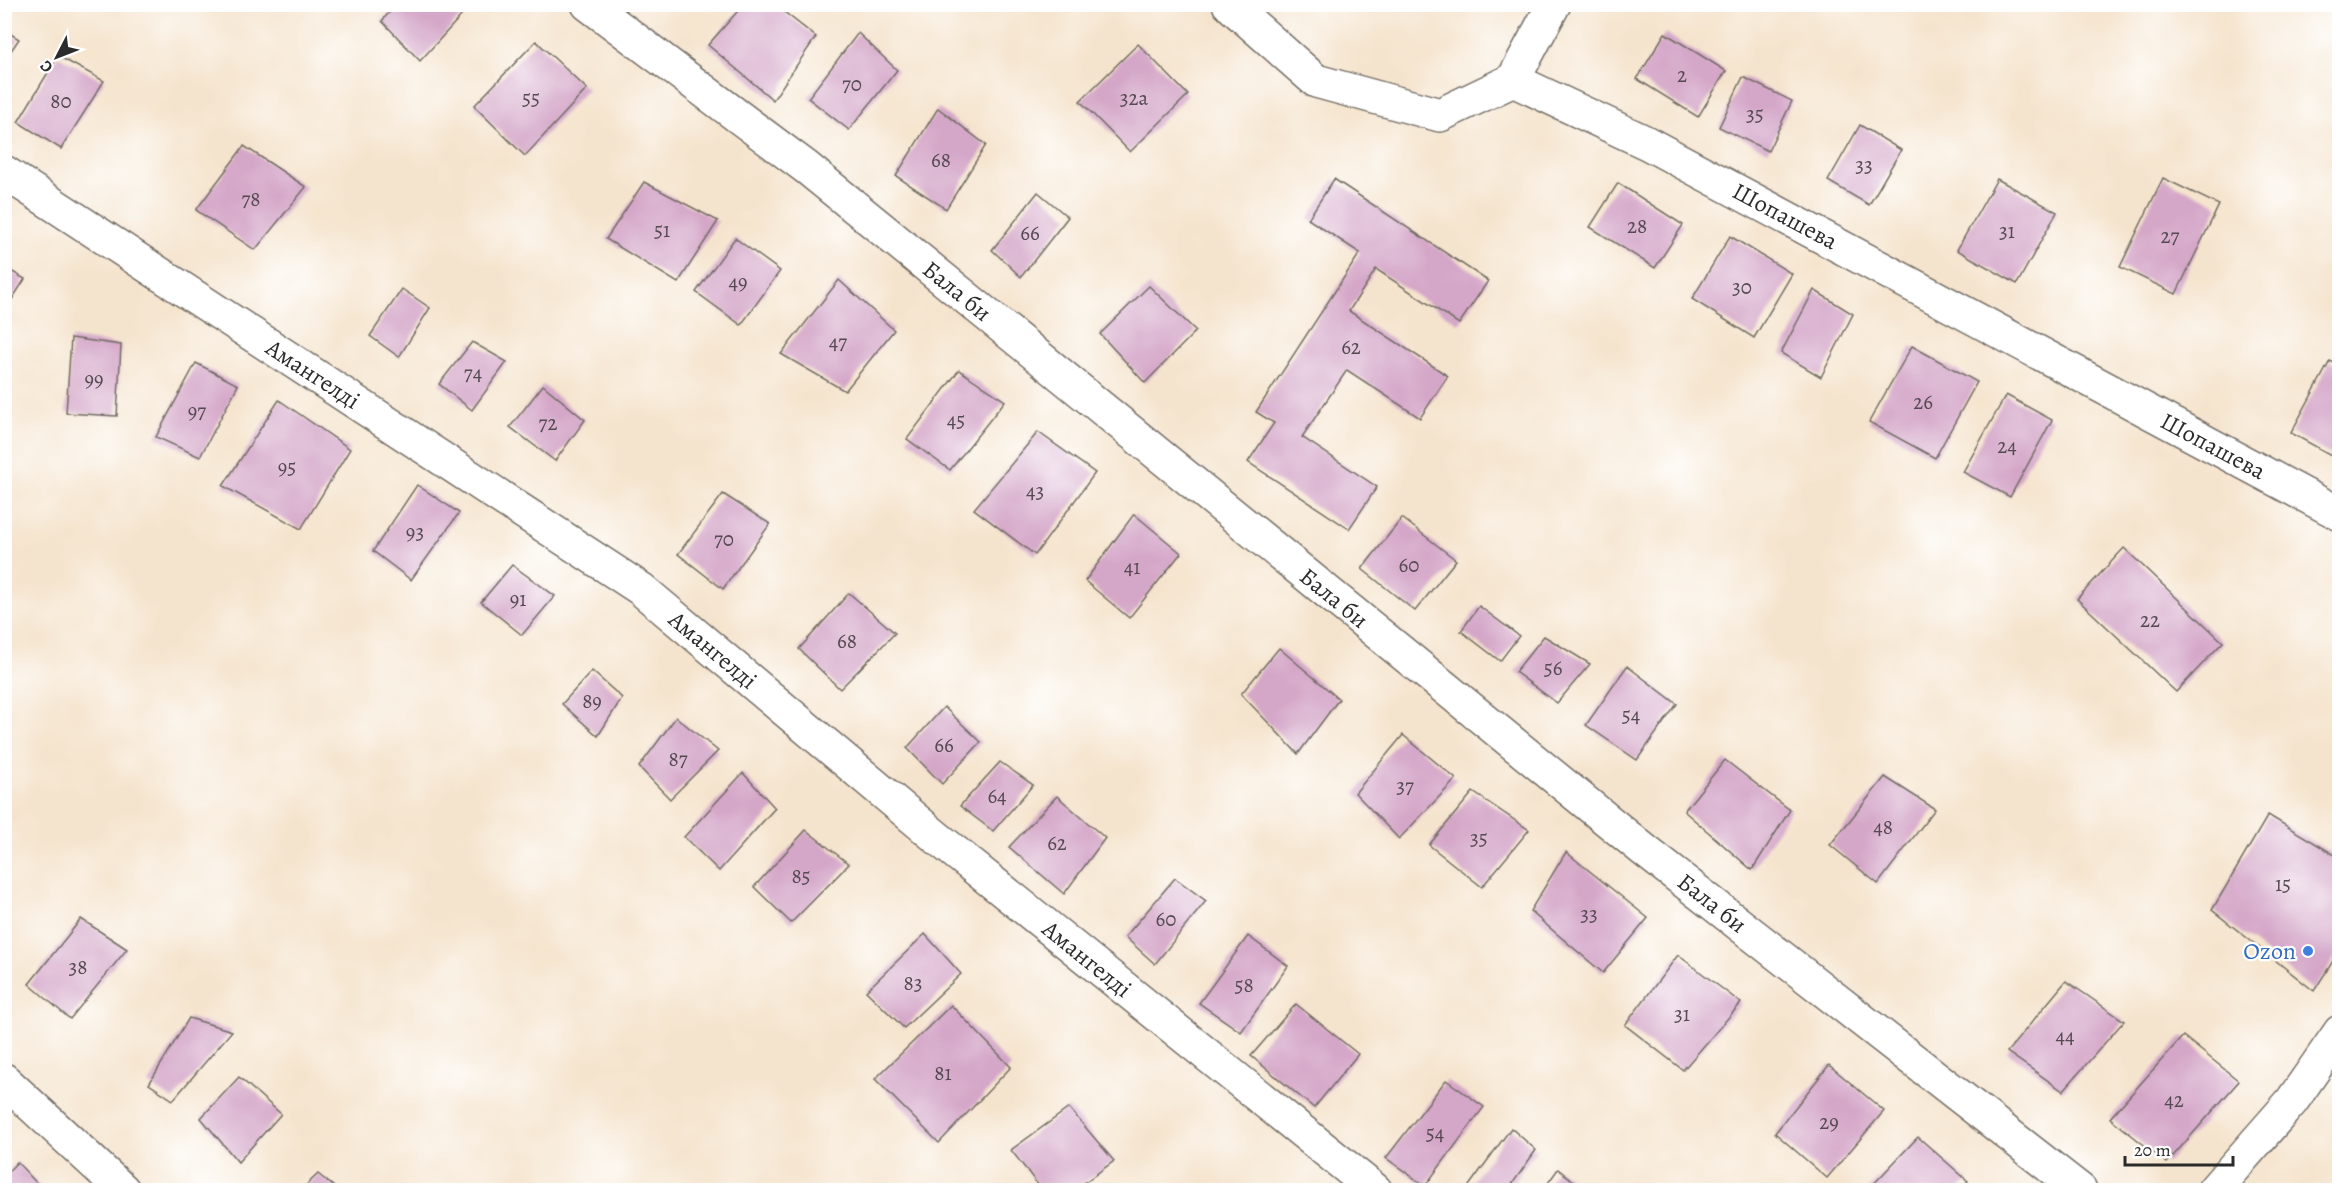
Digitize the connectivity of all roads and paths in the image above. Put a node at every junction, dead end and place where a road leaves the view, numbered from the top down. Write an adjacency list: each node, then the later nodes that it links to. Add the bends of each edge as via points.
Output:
1 (588, 4): 11 (street, Бала би, via 807,168 1644,850)
2 (1229, 4): 4 (street, via 1316,81 1440,115)
3 (1554, 4): 4 (street)
4 (1513, 80): 6 (street, Шопашева, via 1647,142)
5 (4, 172): 10 (street, Амангелді, via 641,590 935,836)
6 (2340, 514)
7 (2340, 1032): 12 (street, via 2292,1101)
8 (4, 1080): 9 (street)
9 (123, 1191)
10 (1375, 1191)
11 (2080, 1191)
12 (2214, 1191)

